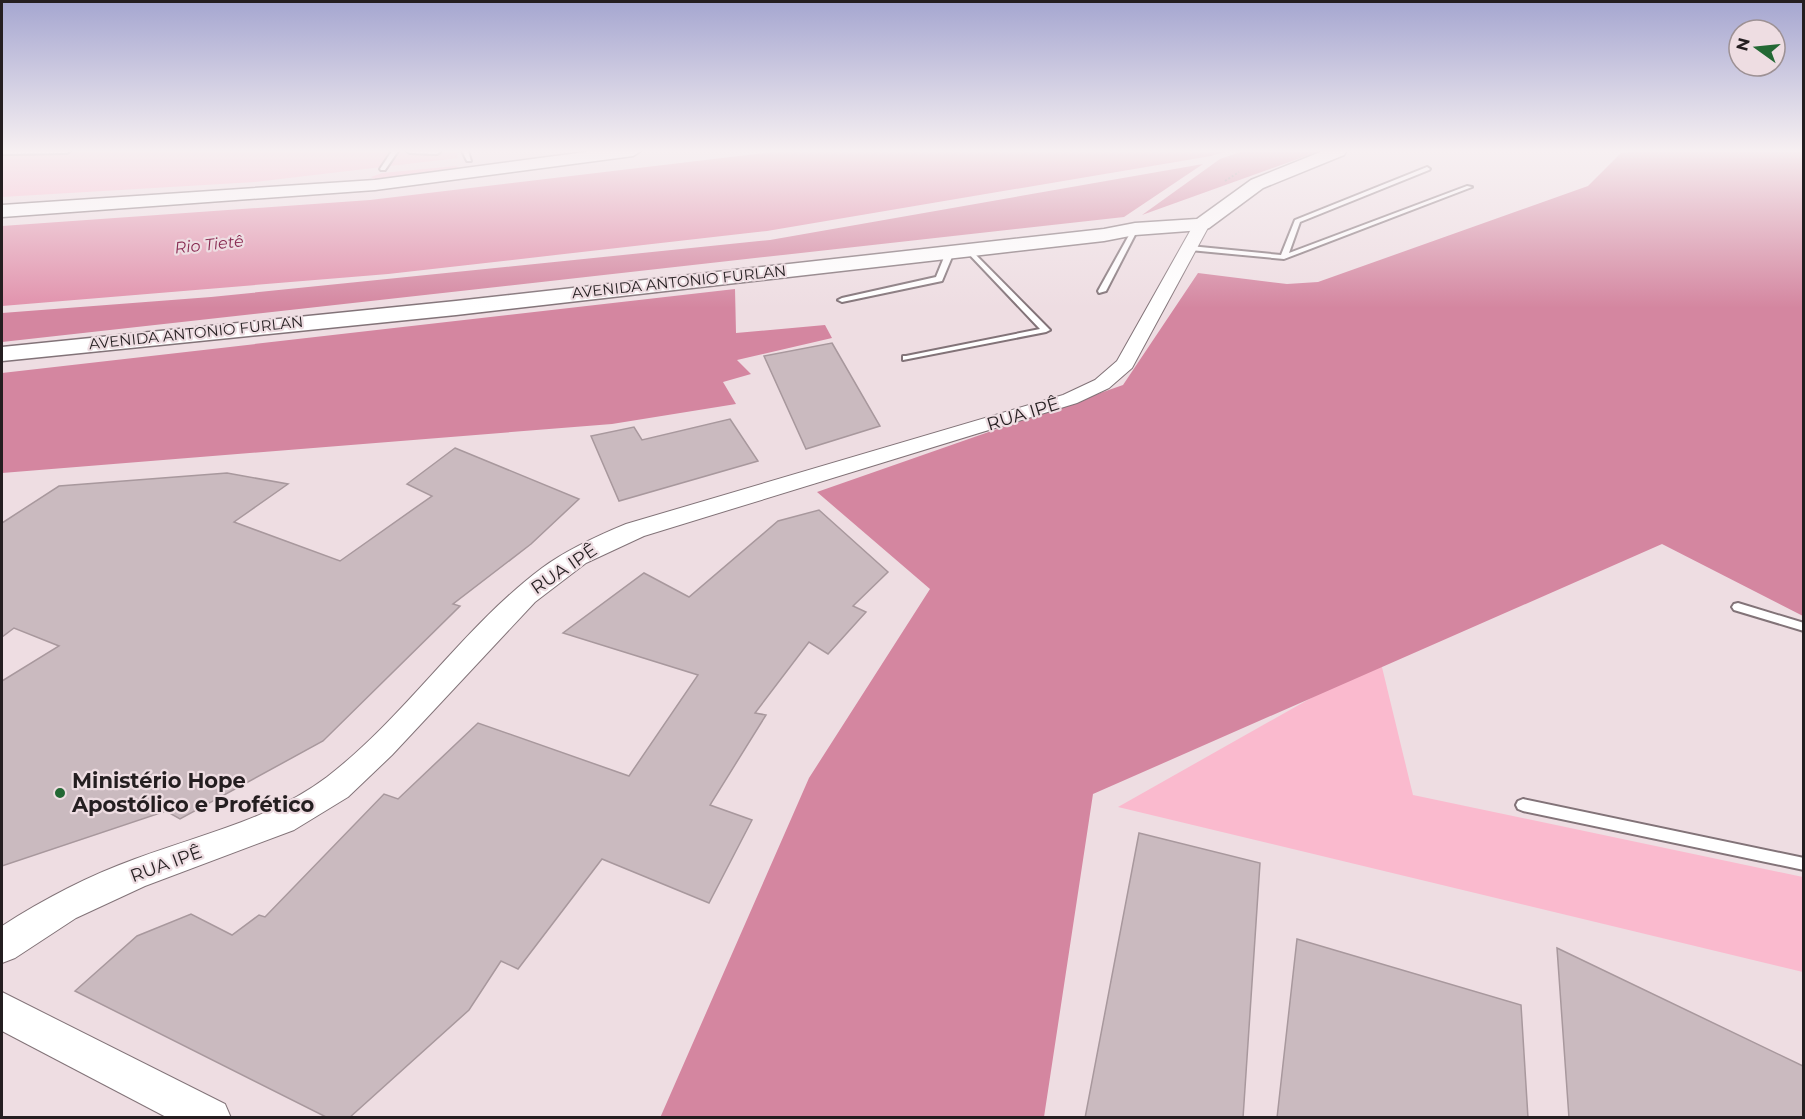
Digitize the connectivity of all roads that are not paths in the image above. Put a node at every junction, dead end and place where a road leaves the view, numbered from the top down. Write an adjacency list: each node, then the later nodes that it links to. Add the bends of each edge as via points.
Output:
1 (81, 203): 6 (main road)
2 (1225, 203): 9 (main road)
3 (1228, 203): 7 (main road)
4 (1341, 203): 12 (lane, via 1297,221)
5 (1426, 203): 12 (lane)
6 (2, 211)
7 (1202, 224): 8 (main road, AVENIDA ANTONIO FURLAN); 10 (street, RUA IPÊ)
8 (1135, 229): 9 (main road, AVENIDA ANTONIO FURLAN); 10 (main road); 13 (lane)
9 (1104, 235): 11 (main road, AVENIDA ANTONIO FURLAN)
10 (1190, 248): 12 (lane); 21 (street, RUA IPÊ, via 1125,364 1102,384 1070,399 635,530 587,549 526,595 337,787 282,820 134,875 64,906)
11 (959, 251): 14 (lane, via 939,279); 15 (main road, AVENIDA ANTONIO FURLAN); 16 (lane, via 1046,330)
12 (1284, 257)
13 (1101, 291)
14 (842, 300)
15 (2, 354)
16 (906, 358)
17 (1738, 607): 18 (lane)
18 (1803, 627)
19 (1523, 806): 20 (lane)
20 (1803, 864)
21 (2, 946)
22 (2, 1011): 23 (street)
23 (211, 1118)

